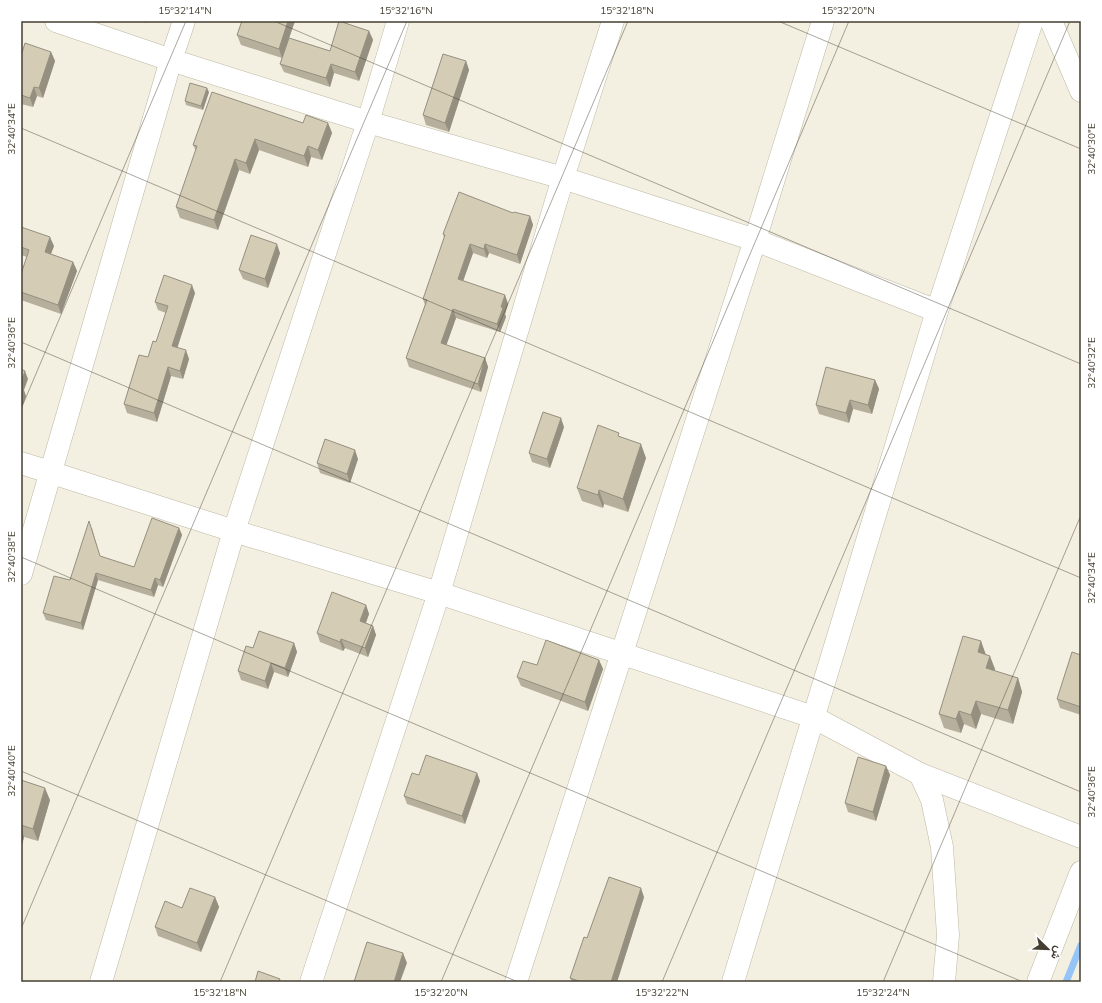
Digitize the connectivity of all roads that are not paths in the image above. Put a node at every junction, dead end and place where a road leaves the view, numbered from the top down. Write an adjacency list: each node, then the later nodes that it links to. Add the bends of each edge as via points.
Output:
1 (56, 21): 8 (street)
2 (184, 21): 8 (street)
3 (398, 21): 10 (street)
4 (613, 21): 11 (street)
5 (823, 21): 12 (street)
6 (1032, 21): 13 (street)
7 (1051, 21): 9 (street)
8 (171, 60): 10 (street); 15 (street)
9 (1081, 91)
10 (368, 122): 11 (street); 16 (street)
11 (563, 178): 12 (street); 18 (street)
12 (755, 240): 13 (street); 19 (street)
13 (937, 310): 20 (street)
14 (21, 463): 15 (street)
15 (50, 473): 16 (street); 17 (street)
16 (234, 531): 18 (street); 24 (street)
17 (21, 574)
18 (439, 593): 19 (street); 25 (street)
19 (621, 652): 20 (street); 26 (street)
20 (813, 718): 21 (street); 27 (street)
21 (920, 774): 22 (street); 28 (street, via 932,800 942,847 948,935)
22 (1081, 837)
23 (1081, 872): 29 (street)
24 (101, 982)
25 (311, 982)
26 (516, 982)
27 (733, 982)
28 (944, 982)
29 (1038, 982)

